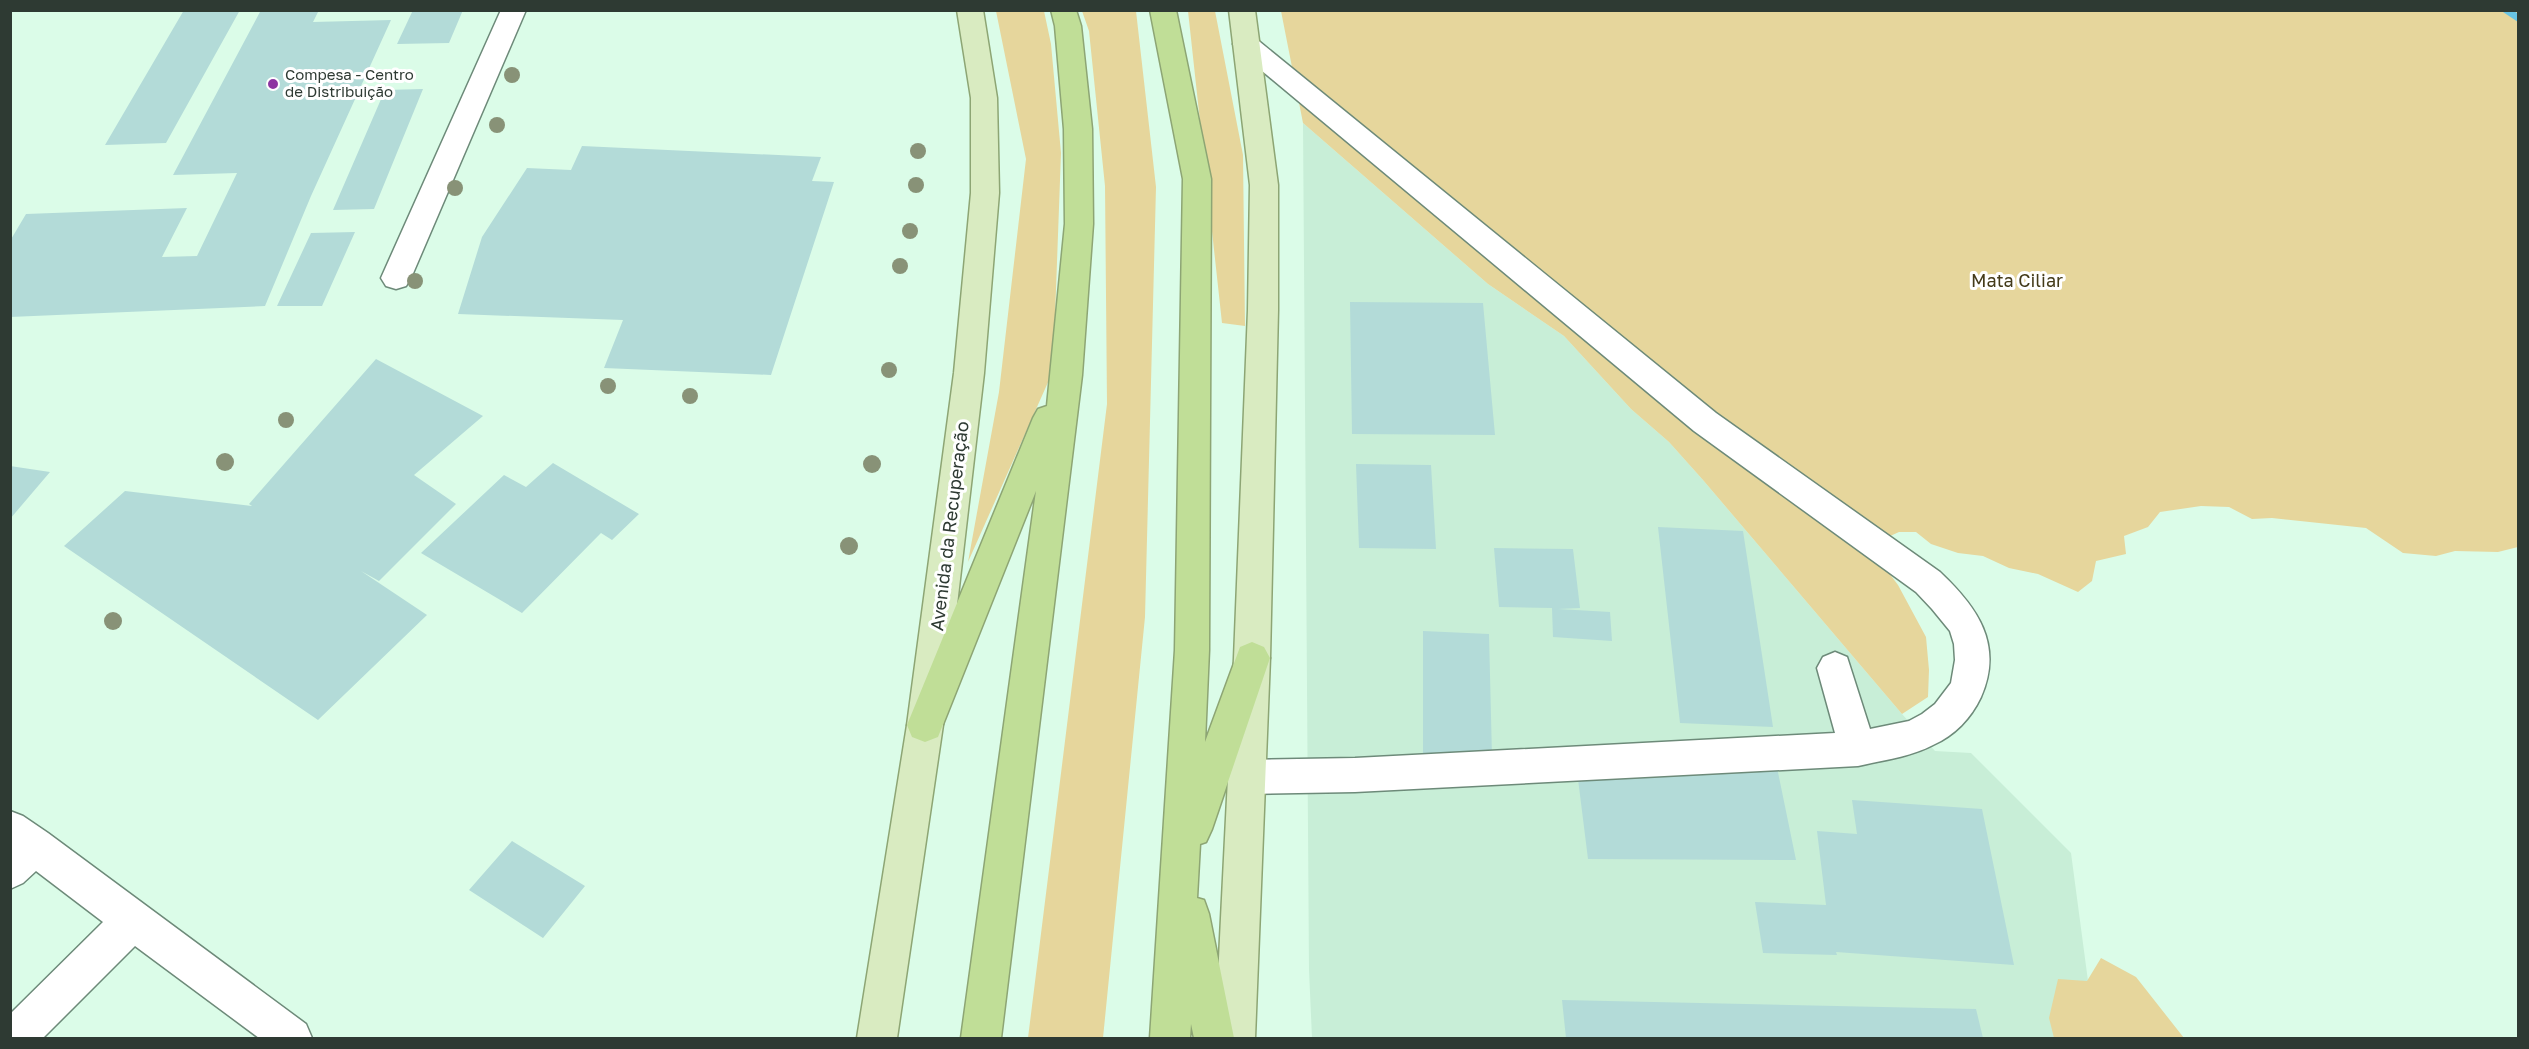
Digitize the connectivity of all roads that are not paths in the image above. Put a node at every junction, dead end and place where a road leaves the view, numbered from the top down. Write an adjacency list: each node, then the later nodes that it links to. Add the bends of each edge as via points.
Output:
1 (514, 10): 7 (lane)
2 (970, 10): 11 (main road, Avenida da Recuperação, via 984,98 985,193 969,373)
3 (1063, 10): 8 (highway, via 1068,26 1079,165 1079,224)
4 (1163, 10): 15 (highway, via 1197,179 1192,650)
5 (1242, 10): 6 (main road)
6 (1246, 44): 9 (main road, via 1264,185); 12 (lane, via 1705,422 1928,582 1950,605 1965,627 1973,650 1972,676 1962,698 1946,717 1920,734)
7 (396, 278)
8 (1067, 375): 11 (highway); 20 (highway)
9 (1252, 658): 13 (main road); 15 (highway)
10 (1835, 668): 12 (lane)
11 (925, 725): 19 (main road, Avenida da Recuperação)
12 (1858, 749): 13 (lane)
13 (1246, 777): 23 (main road)
14 (19, 848): 16 (lane)
15 (1181, 865): 21 (highway); 22 (highway)
16 (133, 920): 17 (lane); 18 (lane)
17 (15, 1038)
18 (292, 1038)
19 (877, 1038)
20 (981, 1038)
21 (1170, 1038)
22 (1214, 1038)
23 (1235, 1038)

